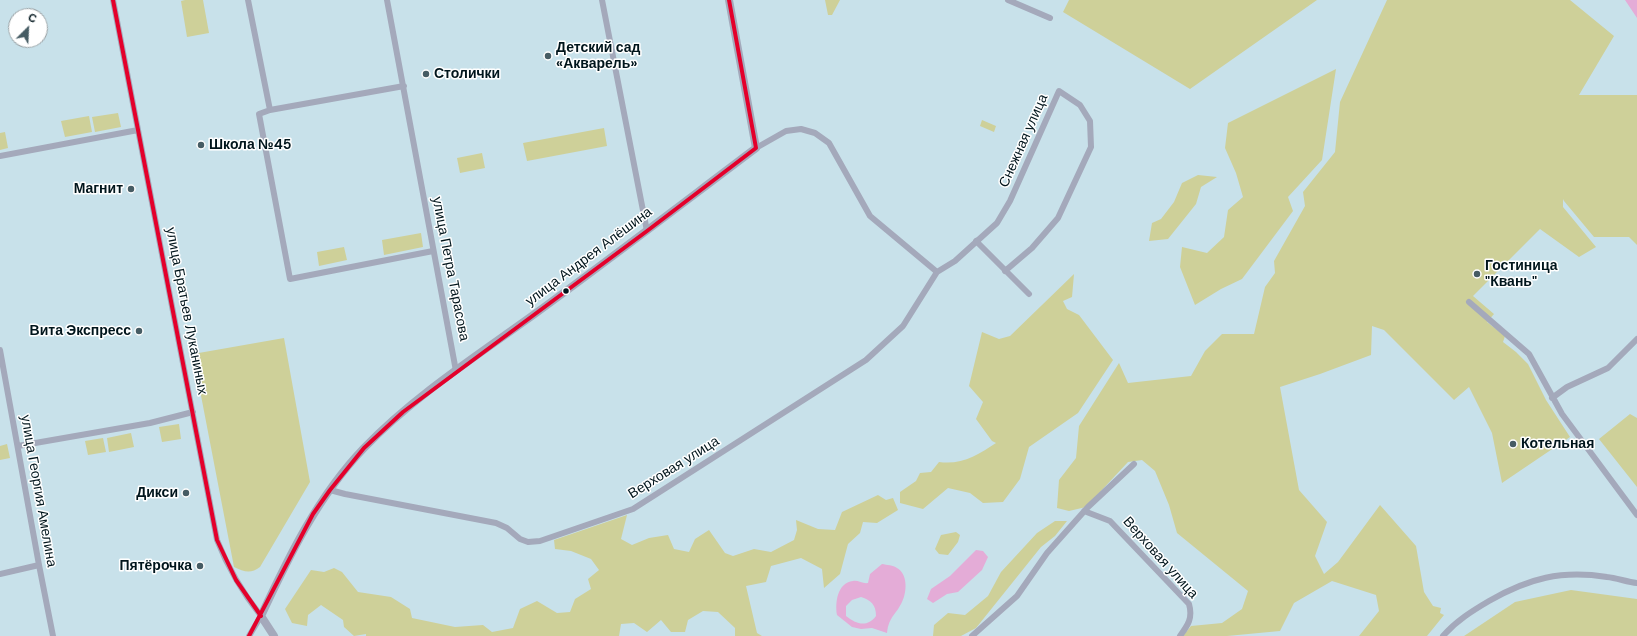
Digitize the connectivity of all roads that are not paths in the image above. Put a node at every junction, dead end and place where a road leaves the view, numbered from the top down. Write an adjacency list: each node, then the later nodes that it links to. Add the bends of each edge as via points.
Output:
1 (113, 0): 10 (street, улица Братьев Луканиных)
2 (248, 0): 9 (street)
3 (387, 0): 8 (street, улица Петра Тарасова)
4 (602, 0): 13 (street)
5 (729, 0): 11 (street)
6 (1008, 0): 7 (street)
7 (1050, 18)
8 (404, 86): 9 (street); 15 (street, улица Петра Тарасова)
9 (270, 110): 15 (street, via 259,114 290,279)
10 (138, 130): 12 (street); 24 (street, улица Братьев Луканиных)
11 (756, 148): 13 (street, улица Андрея Алёшина); 17 (street, via 786,132 801,129 815,133 829,143 870,216)
12 (0, 156)
13 (647, 230): 22 (street, улица Андрея Алёшина)
14 (976, 241): 16 (street); 16 (street, Снежная улица, via 997,223 1010,201 1059,91 1071,98 1080,105 1090,121 1092,147 1058,218 1032,248); 17 (street, Снежная улица)
15 (433, 251): 22 (street, улица Петра Тарасова)
16 (1006, 270): 18 (street)
17 (937, 272): 27 (street, Верховая улица, via 903,326 866,360 633,509 540,541 528,542 496,523)
18 (1029, 294)
19 (1469, 302): 23 (street, via 1529,354)
20 (1637, 339): 23 (street, via 1608,368 1572,384)
21 (0, 350): 25 (street, улица Георгия Амелина)
22 (456, 371): 27 (street, via 403,412 370,443)
23 (1552, 398): 29 (street)
24 (193, 412): 25 (street); 33 (street, улица Братьев Луканиных, via 217,540 228,568)
25 (18, 446): 30 (street, улица Георгия Амелина)
26 (1134, 464): 28 (street)
27 (330, 490): 33 (street, via 313,514 283,568)
28 (1084, 511): 37 (street, via 1047,553 1017,596); 38 (street, Верховая улица, via 1110,521 1189,604 1192,612 1190,622)
29 (1637, 515)
30 (39, 565): 31 (street); 34 (street, улица Георгия Амелина)
31 (0, 574)
32 (1637, 583): 39 (street, via 1588,575 1566,575 1527,582 1478,607 1457,621)
33 (261, 616): 35 (street); 36 (street)
34 (53, 636)
35 (249, 636)
36 (274, 636)
37 (972, 636)
38 (1180, 636)
39 (1443, 636)

